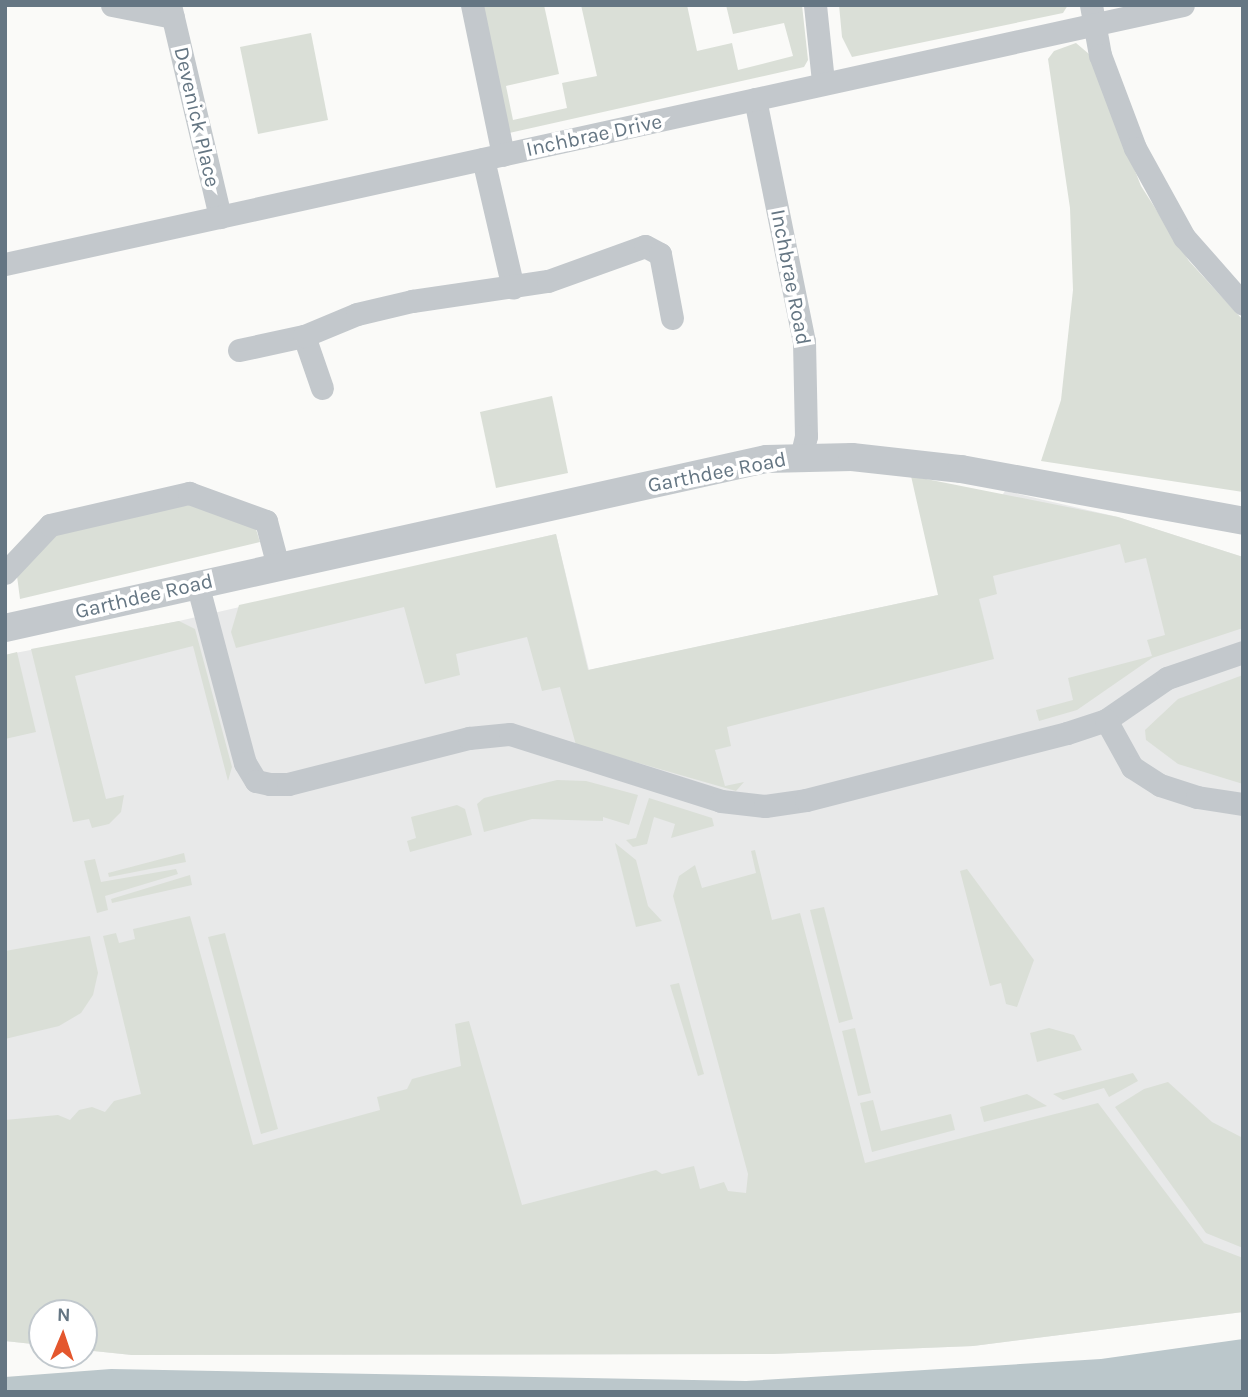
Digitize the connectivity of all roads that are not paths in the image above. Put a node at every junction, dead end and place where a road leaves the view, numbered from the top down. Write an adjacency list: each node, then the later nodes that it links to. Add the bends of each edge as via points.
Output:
1 (112, 5): 5 (street, Devenick Place)
2 (472, 5): 9 (street)
3 (815, 5): 7 (street)
4 (1183, 5): 6 (street, Inchbrae Drive)
5 (172, 11): 10 (street, Devenick Place)
6 (1093, 16): 7 (street, Inchbrae Drive); 13 (street, via 1112,92 1151,180 1184,237)
7 (823, 81): 8 (street, Inchbrae Drive)
8 (755, 99): 9 (street, Inchbrae Drive); 18 (street, Inchbrae Road, via 804,341 806,436)
9 (494, 157): 10 (street, Inchbrae Drive); 12 (street)
10 (220, 217): 11 (street, Inchbrae Drive)
11 (5, 264)
12 (513, 288): 14 (street, via 548,281 645,246 660,254); 15 (street, via 412,300 357,314)
13 (1243, 304)
14 (672, 318)
15 (304, 336): 16 (street); 17 (street)
16 (239, 350)
17 (322, 388)
18 (801, 457): 19 (street, Garthdee Road, via 961,468); 20 (street, Garthdee Road, via 766,458)
19 (1243, 521)
20 (278, 566): 21 (street, via 267,521 189,493 50,525); 22 (street, Garthdee Road)
21 (5, 573)
22 (197, 583): 23 (street, Garthdee Road); 25 (street, via 245,763 256,781 270,784 288,784 469,738 510,734 721,801 765,806 806,800)
23 (7, 621)
24 (1243, 652): 25 (street, via 1167,678)
25 (1106, 720): 26 (street, via 1132,767 1160,785)
26 (1243, 804)

